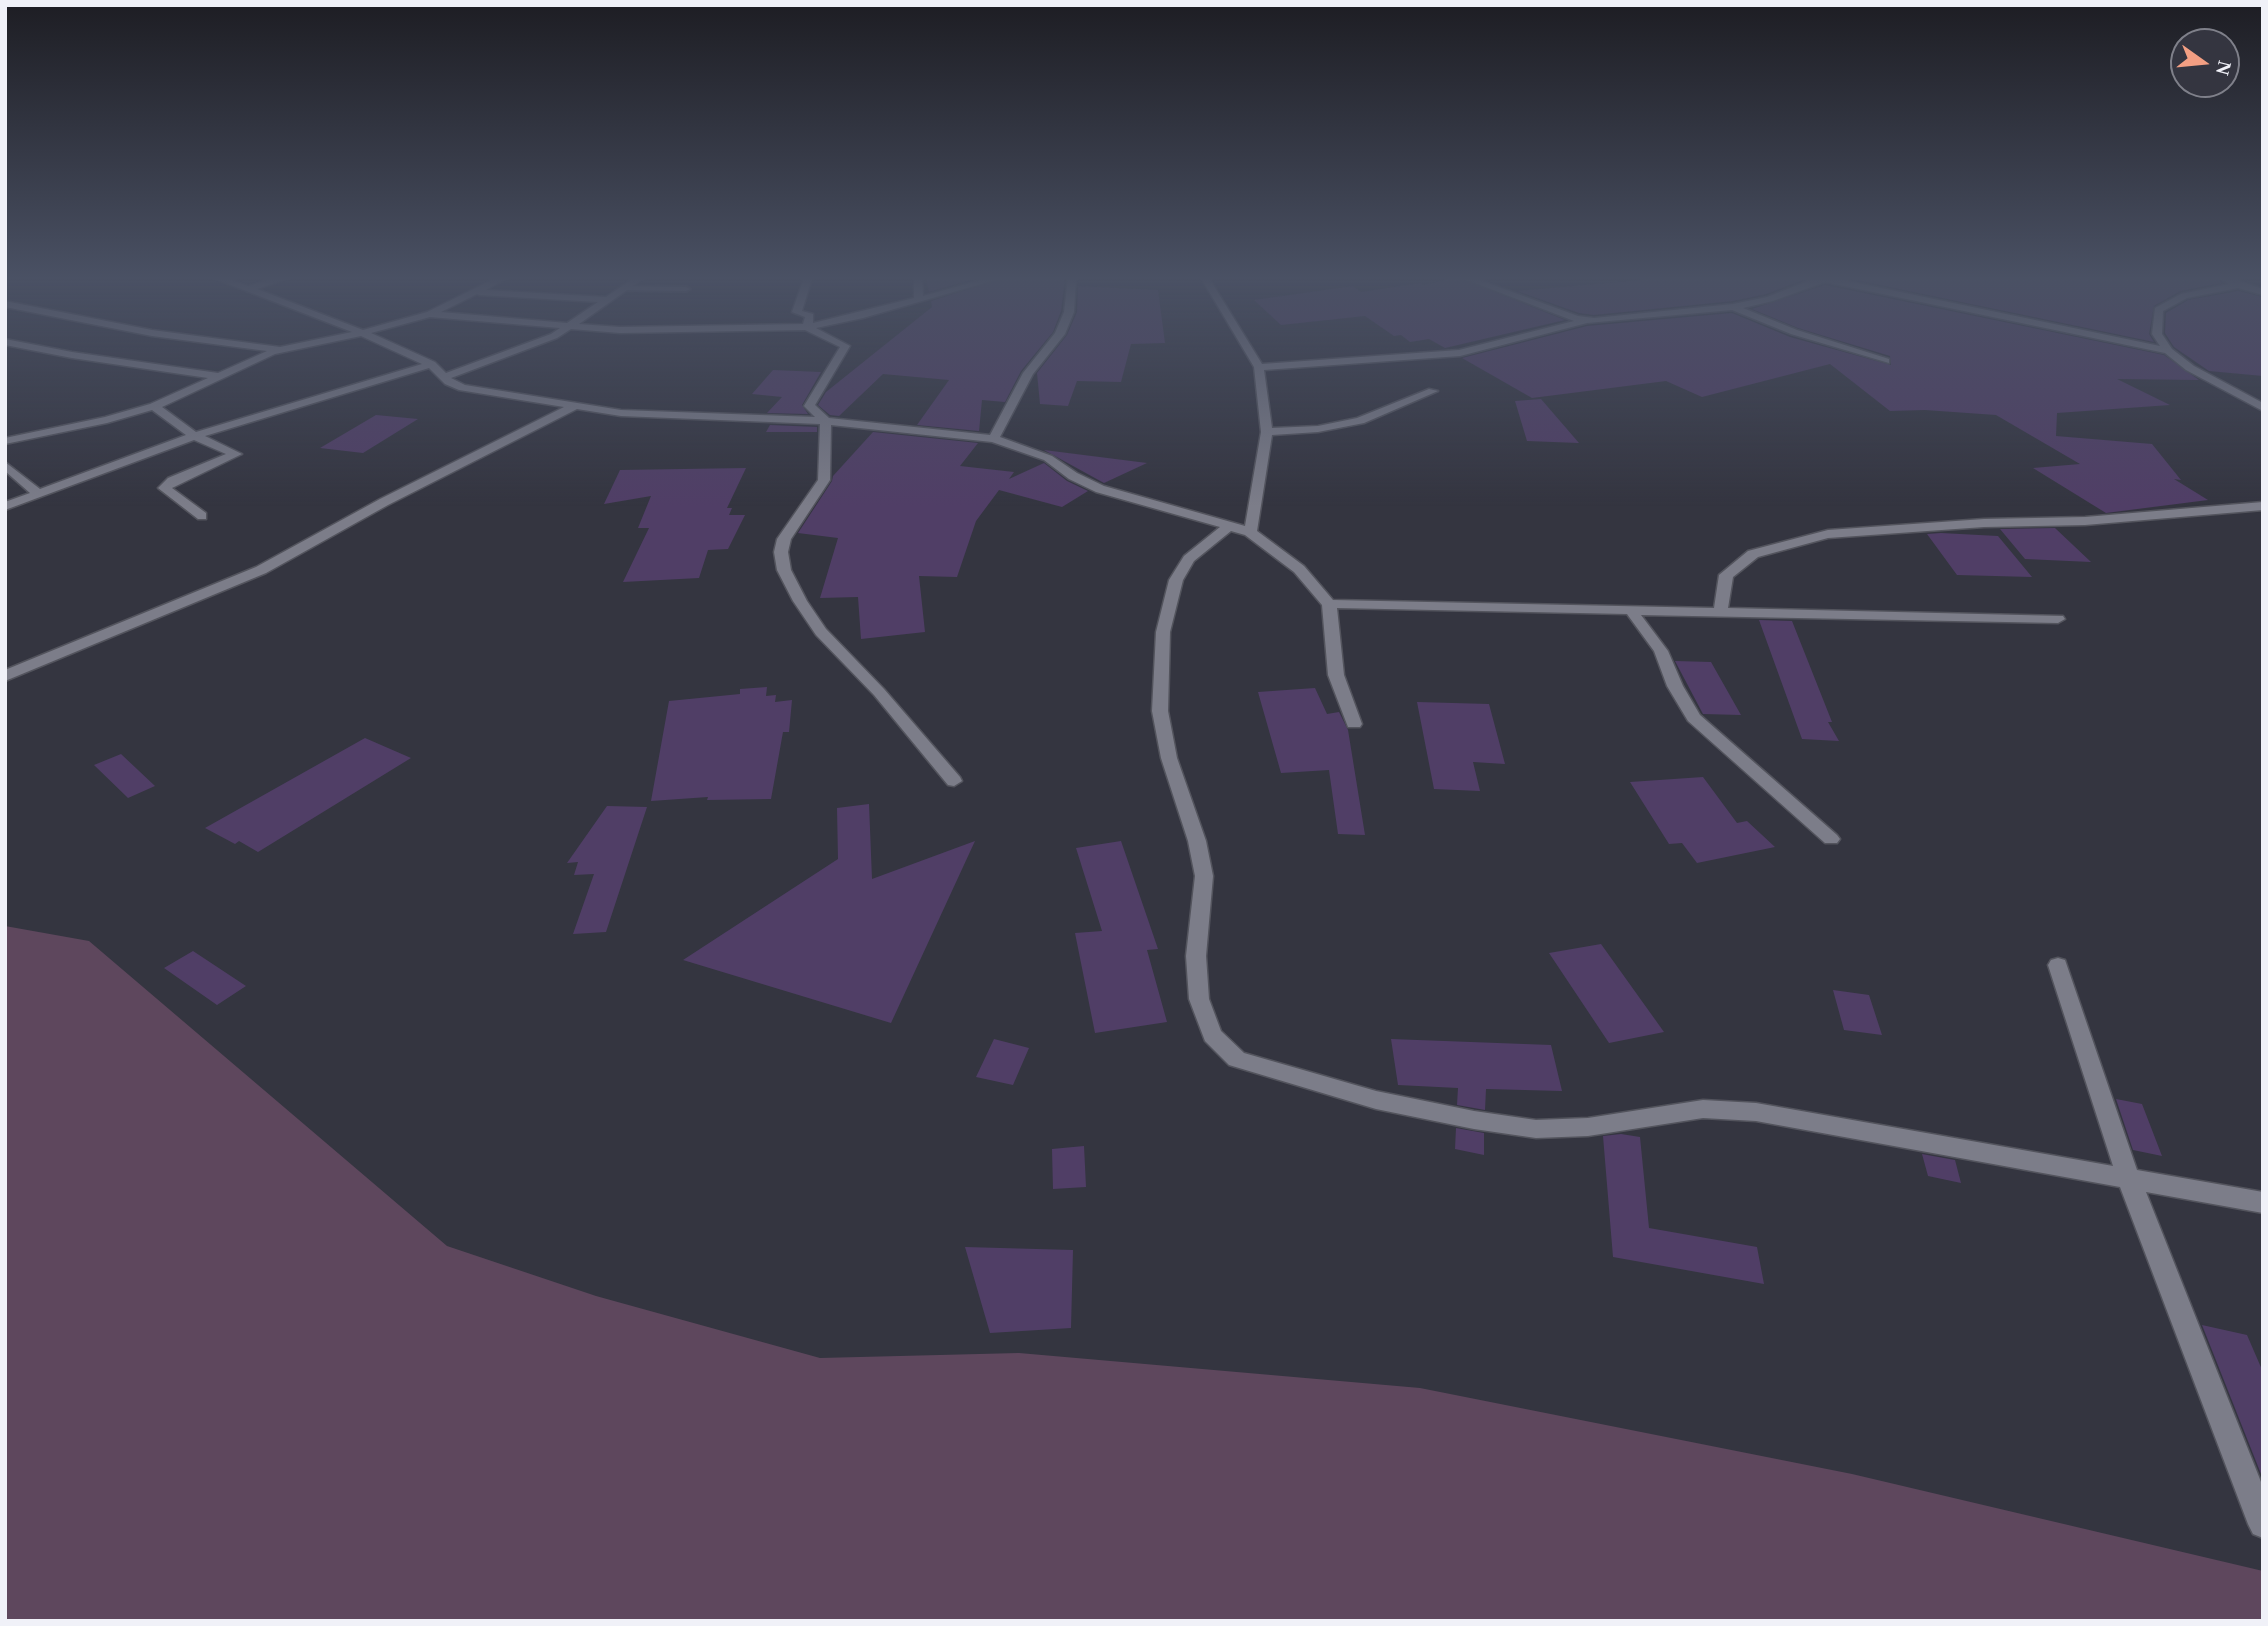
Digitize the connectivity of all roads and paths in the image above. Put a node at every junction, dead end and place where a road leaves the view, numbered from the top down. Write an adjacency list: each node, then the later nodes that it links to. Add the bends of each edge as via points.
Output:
1 (66, 354): 14 (street)
2 (271, 354): 14 (street)
3 (408, 354): 12 (street)
4 (509, 354): 15 (street)
5 (842, 354): 20 (street, via 809,406)
6 (1044, 354): 23 (street, via 1028,373)
7 (1251, 354): 13 (street)
8 (1447, 354): 13 (street)
9 (1863, 354): 11 (street)
10 (2172, 354): 19 (street, via 2220,387)
11 (1885, 361)
12 (430, 364): 15 (street); 22 (street)
13 (1259, 367): 21 (street)
14 (218, 376): 17 (street)
15 (445, 377): 18 (street, via 463,388)
16 (1433, 391): 21 (street, via 1360,421)
17 (154, 406): 22 (street); 24 (street)
18 (573, 407): 20 (street); 36 (street, via 261,570)
19 (2263, 408)
20 (826, 421): 23 (street); 38 (street, via 824,480 784,539 784,570 821,632)
21 (1267, 432): 31 (street)
22 (194, 436): 26 (street); 29 (street, via 236,454 164,488)
23 (994, 439): 30 (street, via 1048,458 1100,489)
24 (5, 441)
25 (5, 465): 26 (street)
26 (39, 494): 27 (street)
27 (5, 506)
28 (2263, 506): 34 (street, via 2085,521 1828,534 1753,554 1726,575)
29 (202, 516)
30 (1229, 526): 31 (street); 41 (street, via 1189,559 1176,580 1163,632 1160,711 1204,876 1196,956 1199,999 1212,1035 1237,1059 1376,1100 1536,1129 1588,1127 1703,1109 1756,1112)
31 (1250, 532): 32 (street, via 1299,569)
32 (1329, 604): 33 (street); 37 (street, via 1335,675)
33 (1630, 610): 34 (street); 39 (street, via 1661,651 1694,718)
34 (1720, 612): 35 (street)
35 (2058, 619)
36 (5, 676)
37 (1354, 724)
38 (954, 781)
39 (1831, 839)
40 (2058, 965): 41 (street)
41 (2129, 1177): 42 (street); 43 (street)
42 (2263, 1203)
43 (2263, 1524)

